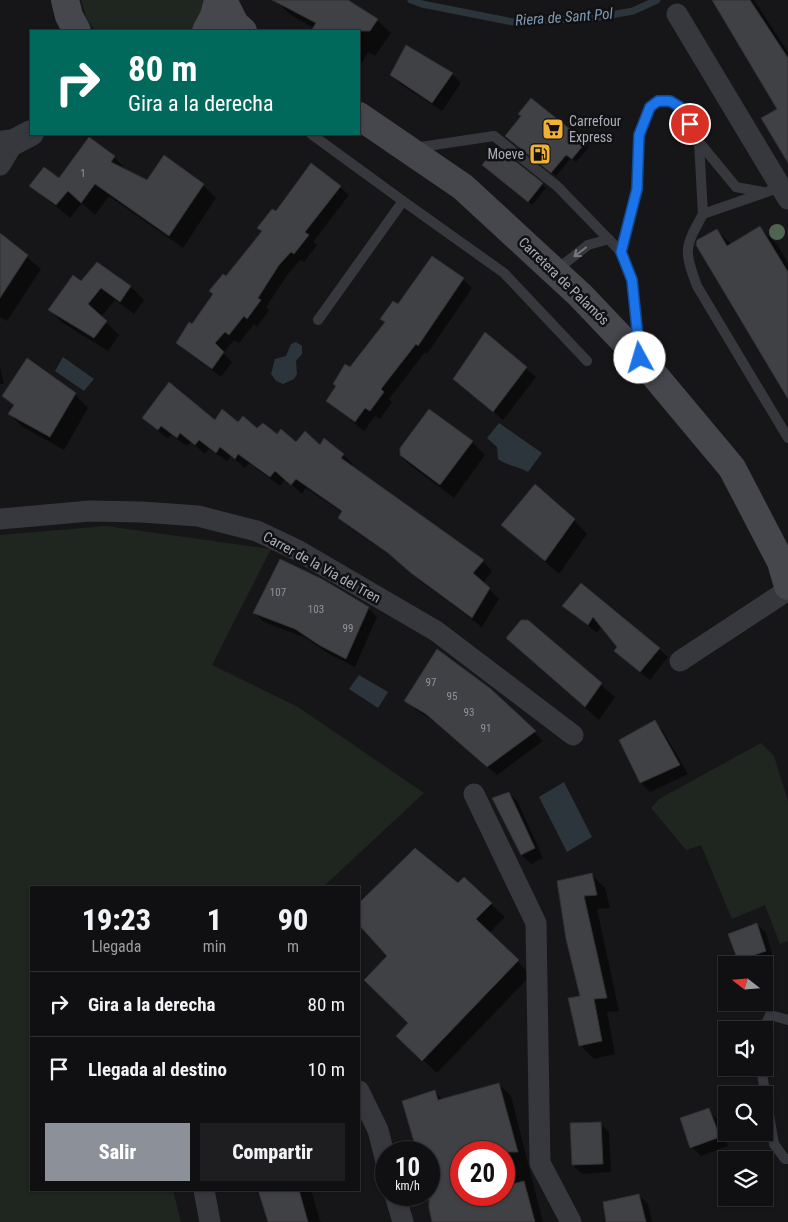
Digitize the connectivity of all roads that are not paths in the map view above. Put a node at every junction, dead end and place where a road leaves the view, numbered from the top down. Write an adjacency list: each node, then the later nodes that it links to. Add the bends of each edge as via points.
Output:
1 (218, 0): 4 (main road)
2 (223, 0): 5 (main road, via 235,24)
3 (677, 14): 12 (street)
4 (207, 30)
5 (242, 30)
6 (360, 117): 10 (main road, Carretera de Palamós)
7 (313, 135): 13 (lane)
8 (15, 140): 11 (street)
9 (699, 142): 12 (lane, via 736,186); 14 (lane); 16 (lane, via 680,107 670,101 658,101 650,107 639,135 637,189)
10 (409, 149): 15 (lane, via 494,136 556,186); 17 (main road, Carretera de Palamós, via 463,186)
11 (0, 165)
12 (780, 190): 14 (lane)
13 (403, 201): 18 (lane); 20 (lane, via 504,273)
14 (703, 214): 21 (lane, via 687,244 690,269)
15 (609, 240): 16 (lane); 17 (lane, one-way to 17, via 588,245)
16 (621, 252): 19 (lane, via 632,280)
17 (555, 271): 19 (main road, Carretera de Palamós)
18 (318, 320)
19 (640, 358): 23 (main road, Carretera de Palamós, via 732,468)
20 (587, 361)
21 (788, 438)
22 (0, 519): 25 (street, Carrer de la Via del Tren, via 90,510 142,512 198,516 257,531 299,551 436,631)
23 (786, 574): 24 (street)
24 (680, 661)
25 (573, 735)
26 (474, 794): 37 (street, via 536,923 540,1163)
27 (788, 1020): 28 (lane, via 770,1015)
28 (767, 1021)
29 (762, 1076): 32 (lane, via 774,1144)
30 (360, 1093): 31 (street)
31 (381, 1141)
32 (788, 1159)
33 (204, 1191): 35 (street)
34 (398, 1206): 36 (street)
35 (210, 1222)
36 (403, 1222)
37 (571, 1222)

